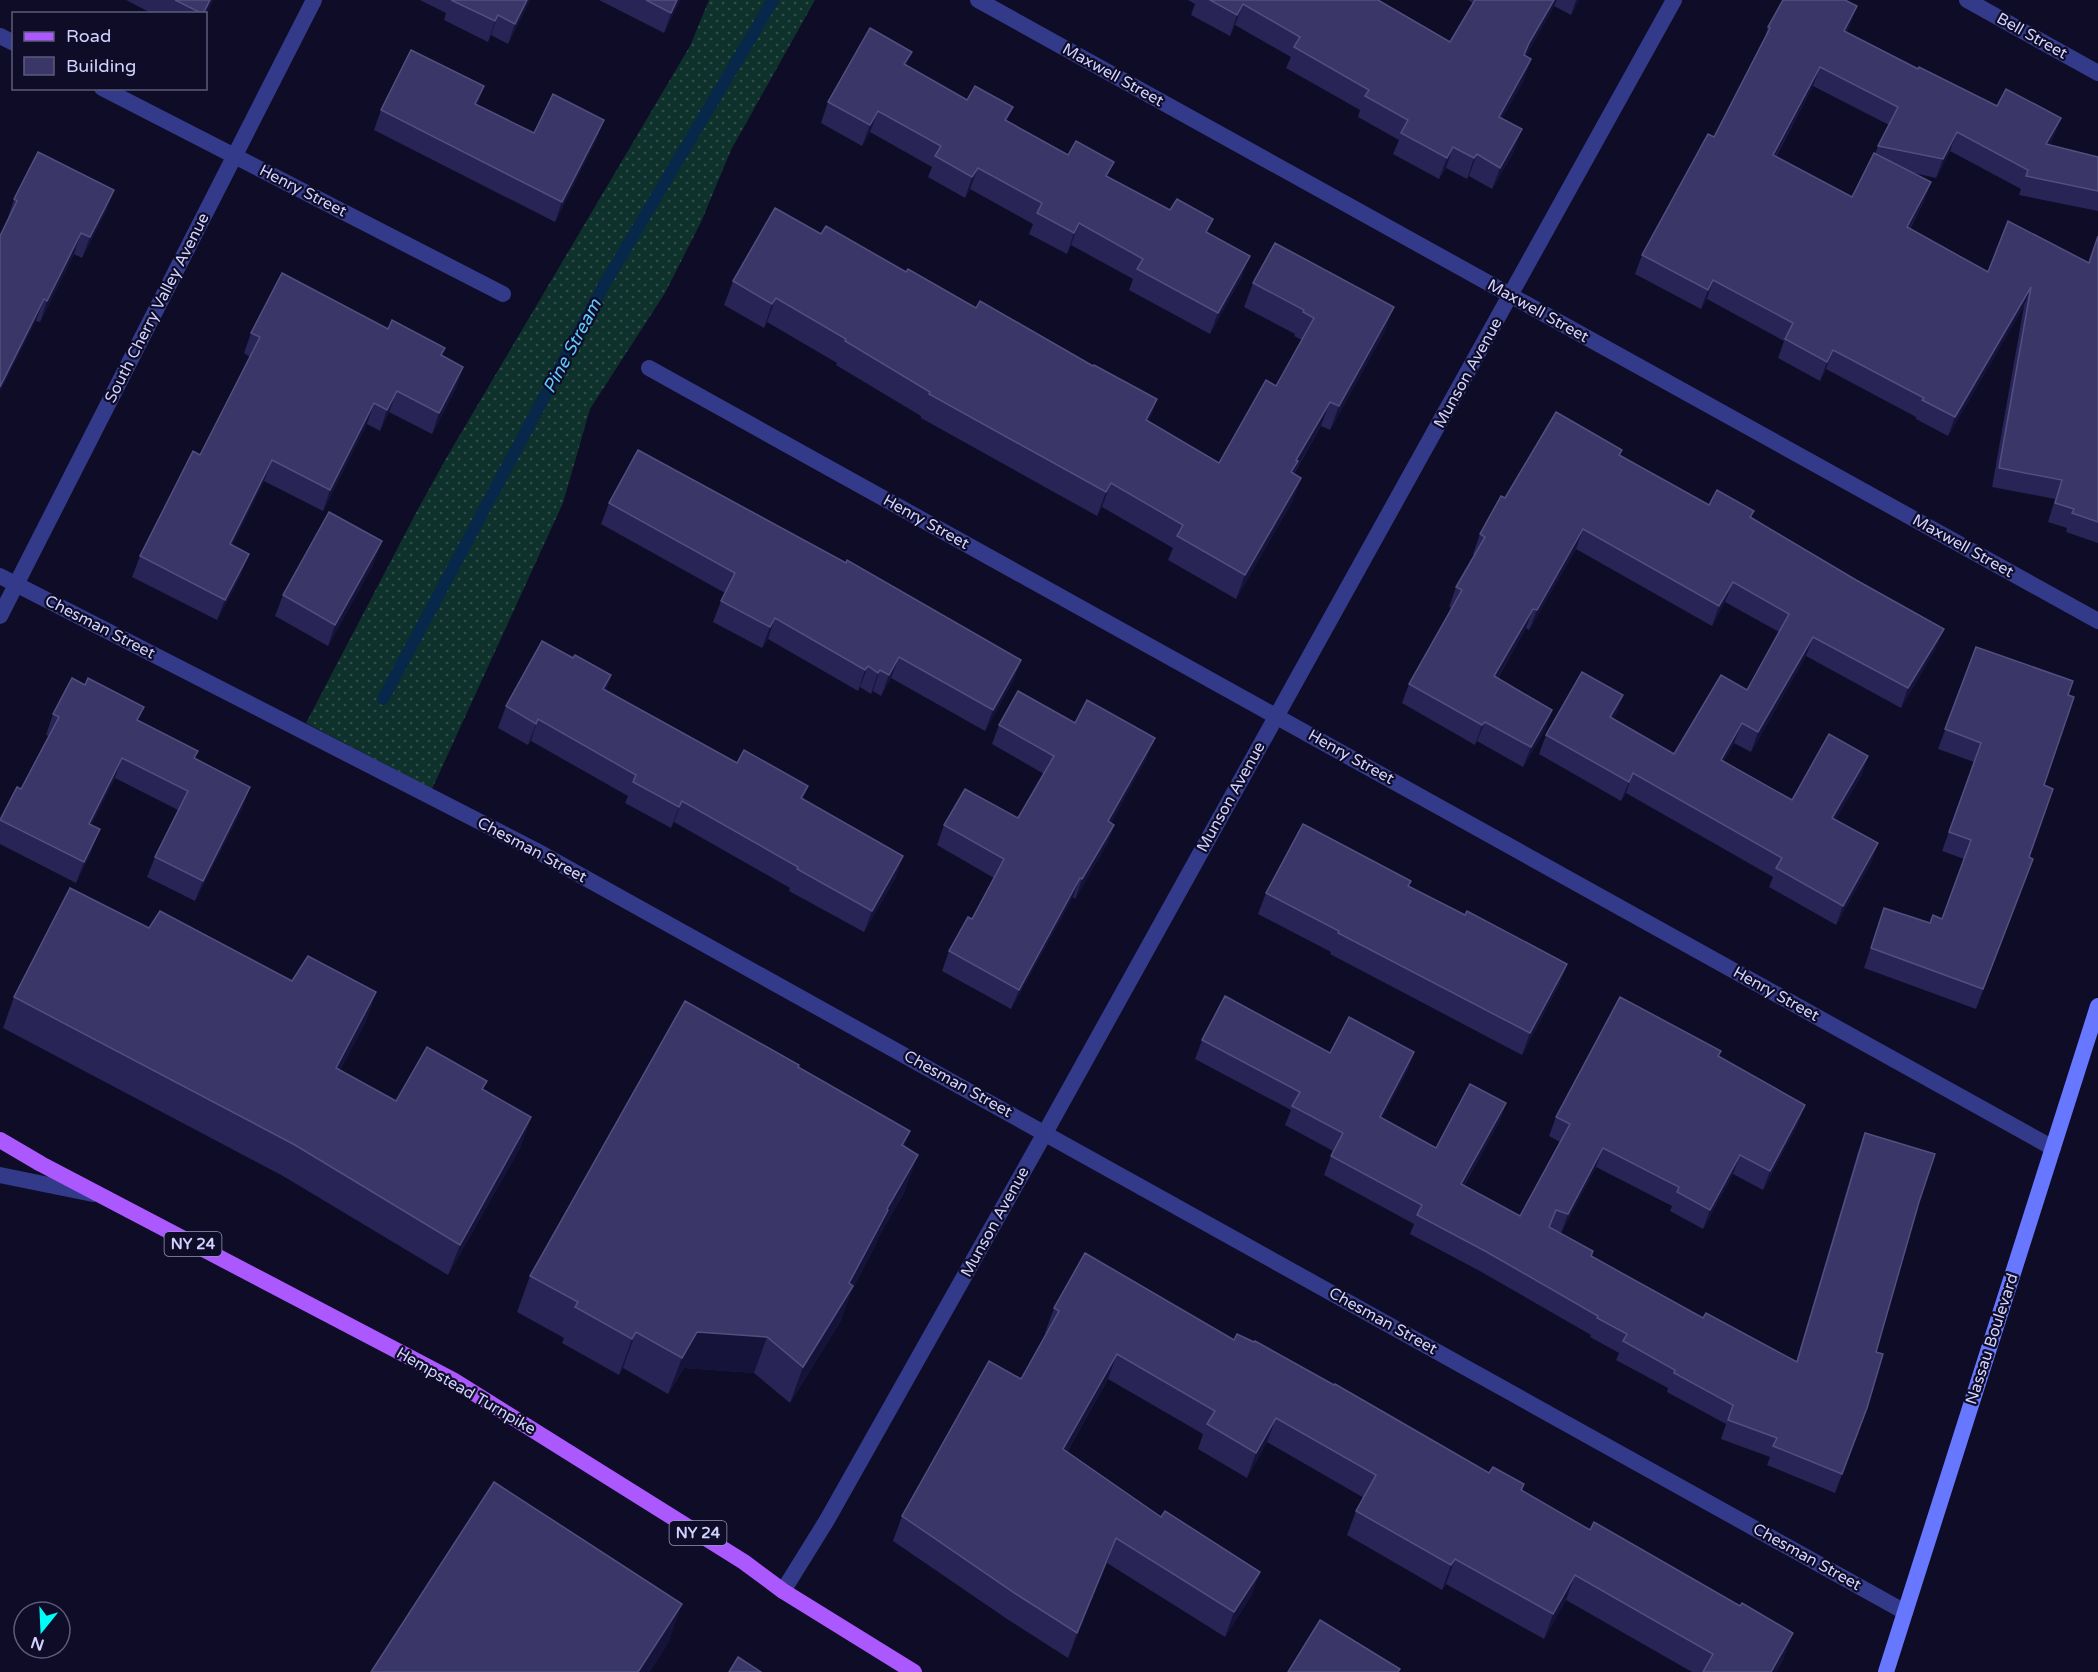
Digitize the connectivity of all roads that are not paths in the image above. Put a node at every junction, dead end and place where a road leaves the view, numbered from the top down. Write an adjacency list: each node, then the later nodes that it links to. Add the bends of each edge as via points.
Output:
1 (315, 0): 7 (street, South Cherry Valley Avenue)
2 (978, 0): 9 (street, Maxwell Street)
3 (1674, 0): 9 (street, Munson Avenue)
4 (1967, 0): 5 (street, Bell Street)
5 (2098, 73)
6 (106, 90): 7 (street, Henry Street)
7 (234, 156): 8 (street, Henry Street); 12 (street, South Cherry Valley Avenue)
8 (503, 294)
9 (1511, 296): 14 (street, Maxwell Street); 15 (street, Munson Avenue)
10 (649, 368): 15 (street, Henry Street)
11 (0, 576): 12 (street, Chesman Street)
12 (16, 584): 13 (street, South Cherry Valley Avenue); 17 (street, Chesman Street, via 535,850)
13 (0, 616)
14 (2098, 621)
15 (1277, 716): 17 (street, Munson Avenue); 19 (street, Henry Street)
16 (2098, 1006): 19 (main road, Nassau Boulevard)
17 (1045, 1133): 22 (street, Munson Avenue); 23 (street, Chesman Street)
18 (0, 1140): 21 (main road, Hempstead Turnpike / NY 24)
19 (2053, 1148): 23 (main road, Nassau Boulevard)
20 (0, 1175): 21 (street)
21 (99, 1195): 22 (main road, Hempstead Turnpike / NY 24, via 453,1380 744,1562)
22 (783, 1591): 24 (main road, Hempstead Turnpike / NY 24)
23 (1905, 1612): 25 (main road, Nassau Boulevard)
24 (914, 1672)
25 (1886, 1672)

